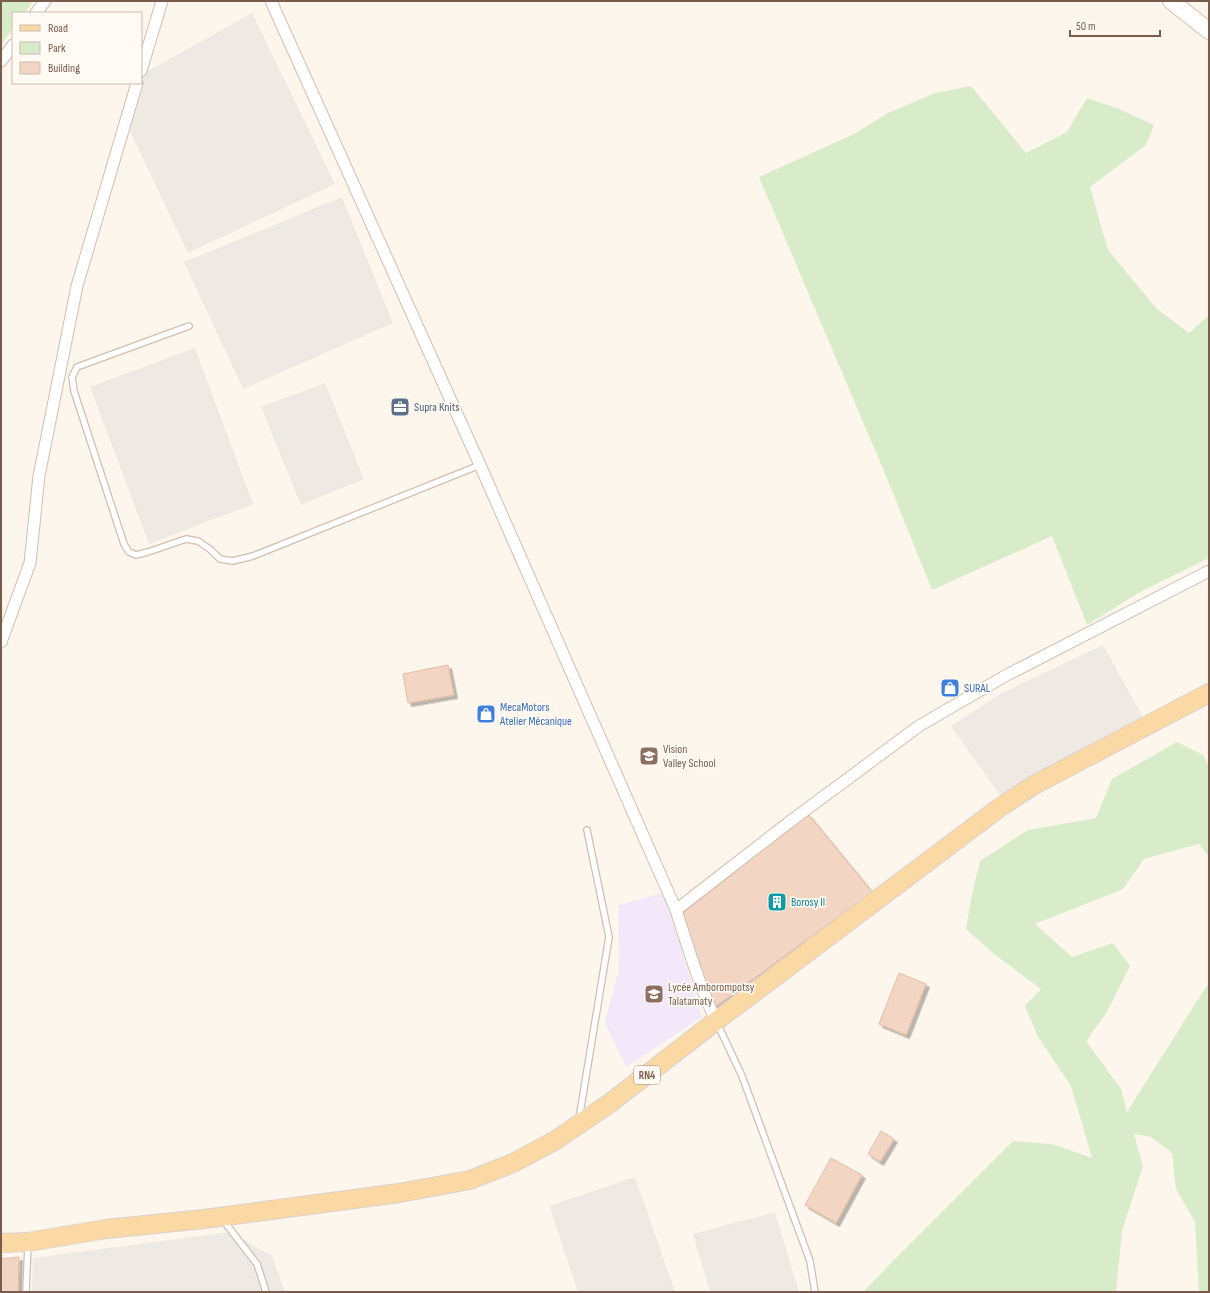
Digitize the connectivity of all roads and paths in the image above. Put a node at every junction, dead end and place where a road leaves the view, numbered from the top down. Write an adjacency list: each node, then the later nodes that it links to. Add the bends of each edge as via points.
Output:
1 (45, 1): 5 (street)
2 (162, 1): 9 (street)
3 (271, 1): 12 (street)
4 (1172, 1): 6 (main road)
5 (37, 12)
6 (1209, 31)
7 (12, 46): 8 (street)
8 (1, 61)
9 (142, 68)
10 (137, 84): 14 (street, via 77,286 39,476 30,564)
11 (188, 326): 12 (lane, via 76,367 72,377 74,391 124,544 129,552 136,555 186,539 198,541 220,559 233,561 252,556)
12 (480, 465): 17 (street)
13 (1209, 571): 17 (street, via 1005,676 919,726)
14 (1, 642)
15 (1209, 693): 18 (main road, RN4, via 1034,785 999,808)
16 (587, 830): 19 (lane, via 609,937)
17 (676, 910): 18 (street, via 700,983)
18 (716, 1021): 19 (main road, RN4); 25 (lane, via 742,1076 808,1254)
19 (578, 1125): 20 (main road, RN4, via 513,1163 470,1180 399,1193)
20 (220, 1217): 21 (main road, RN4, via 106,1229); 24 (lane, via 257,1264)
21 (28, 1242): 22 (main road, RN4); 23 (lane)
22 (1, 1243)
23 (26, 1292)
24 (266, 1292)
25 (815, 1292)

